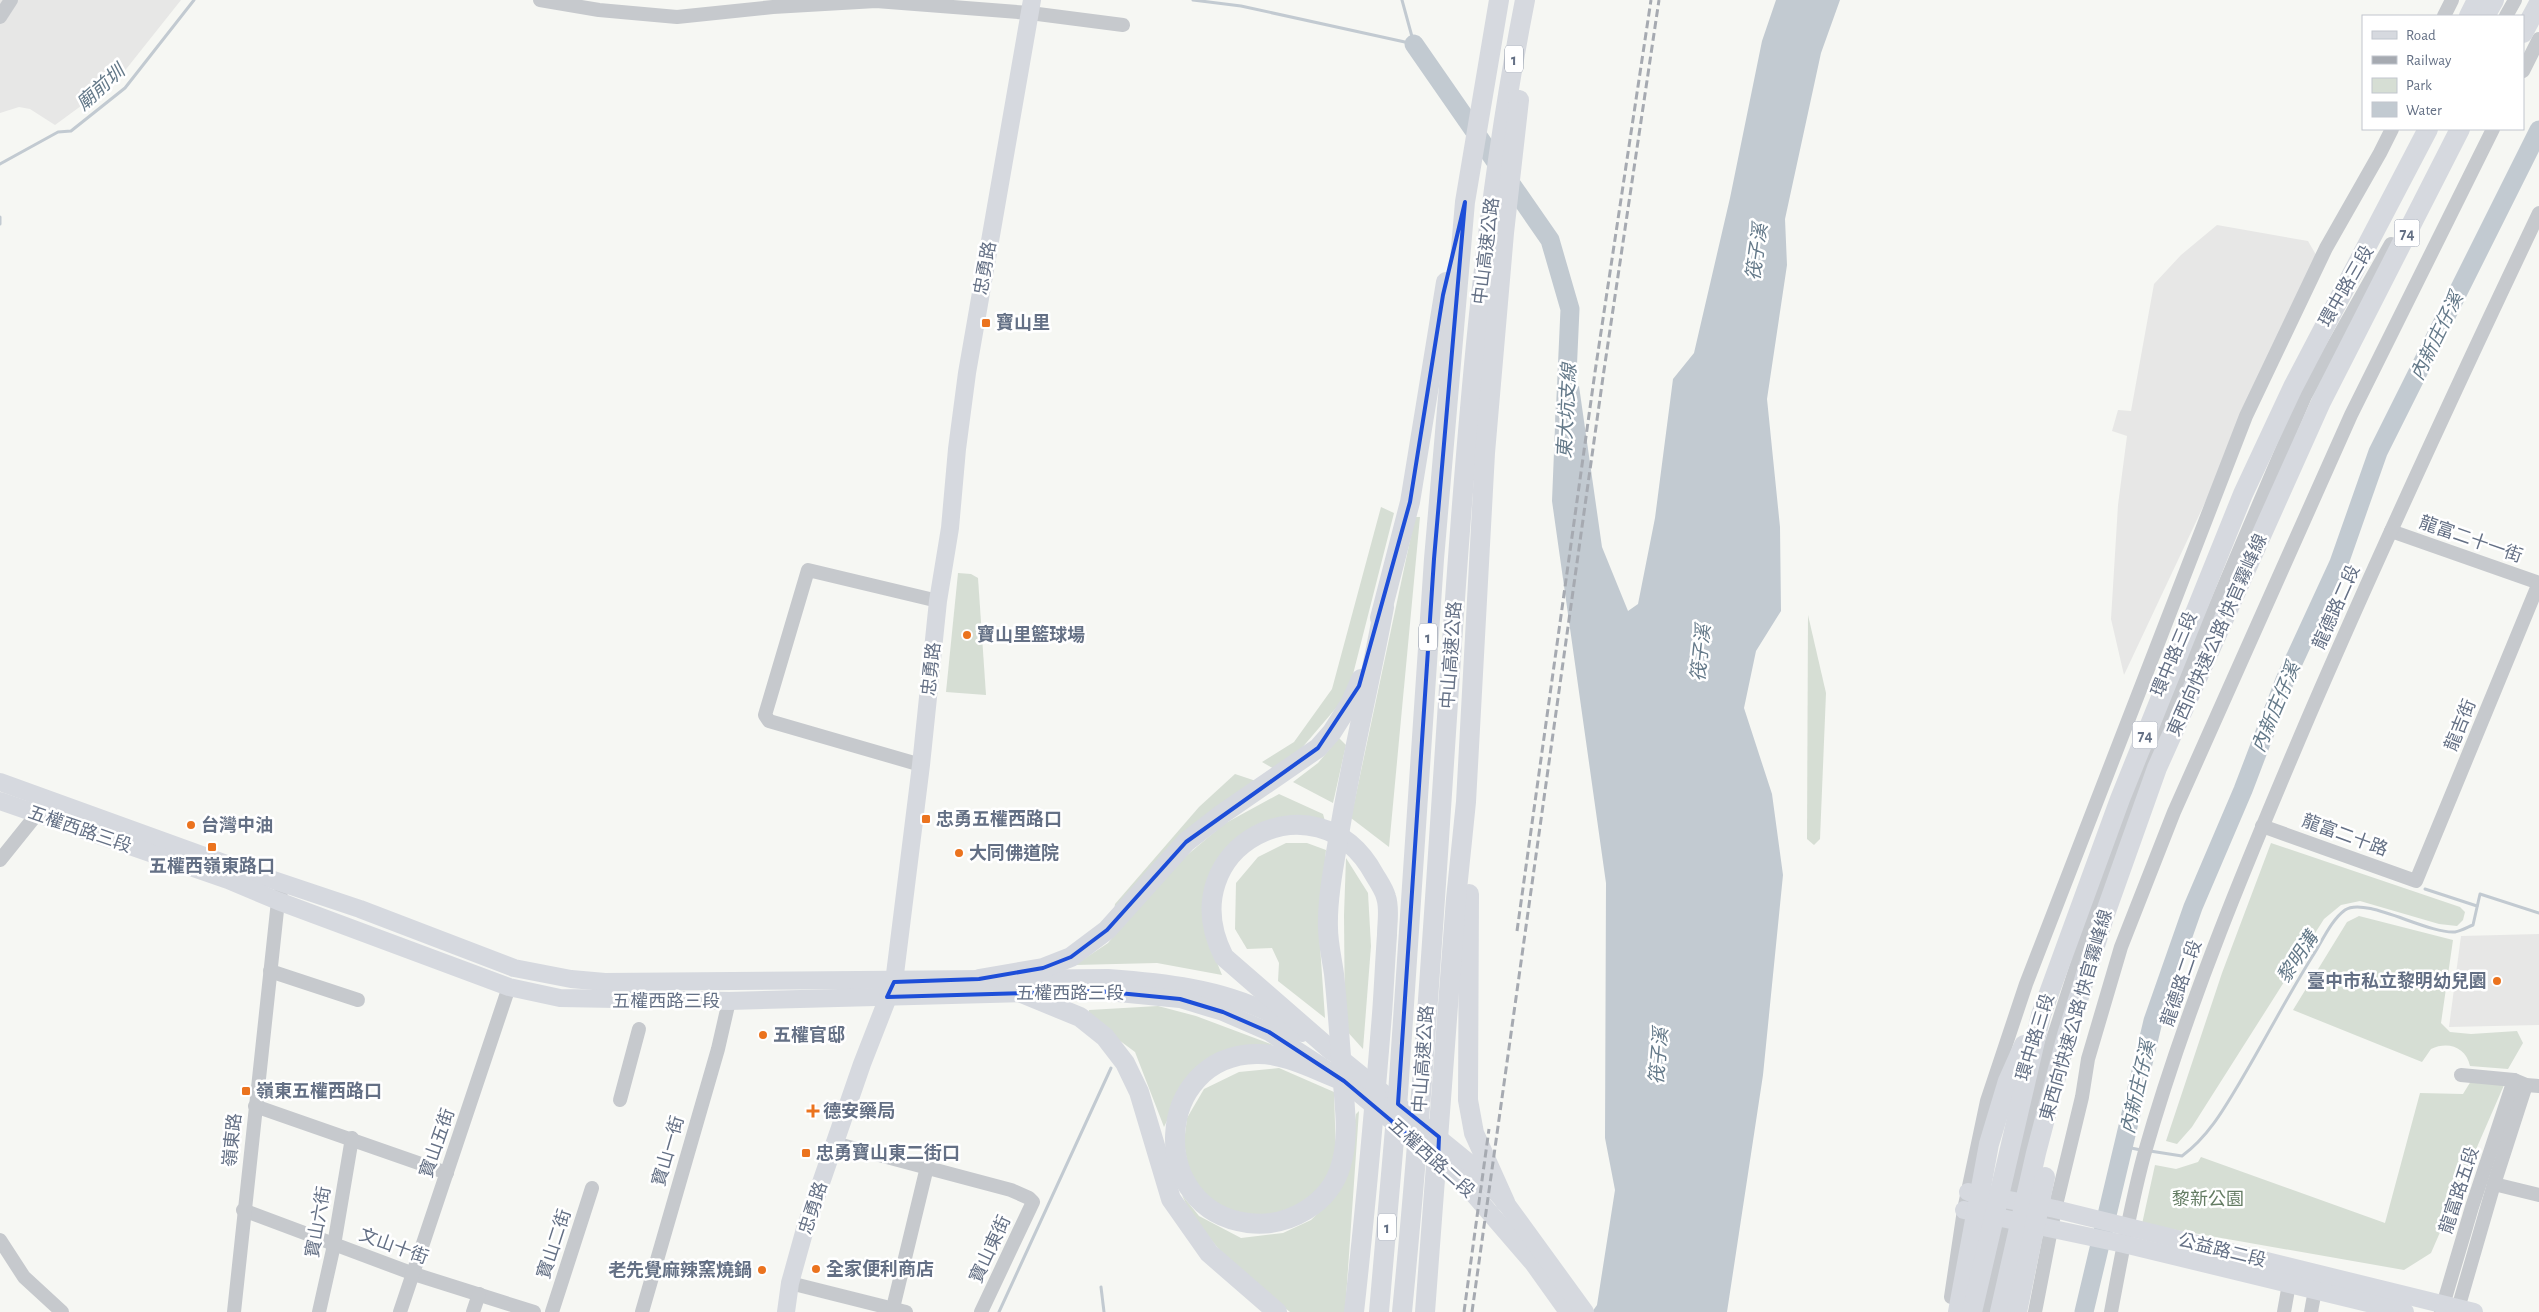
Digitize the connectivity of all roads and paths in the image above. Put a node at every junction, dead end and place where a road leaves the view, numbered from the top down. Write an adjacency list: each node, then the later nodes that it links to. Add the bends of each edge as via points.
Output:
1 (11, 0): 19 (street)
2 (540, 0): 12 (street, via 599,10 677,17 876,1)
3 (1499, 0): 34 (highway, 中山高速公路 / 1)
4 (1525, 0): 20 (highway, 中山高速公路 / 1)
5 (2452, 0): 13 (street)
6 (2477, 0): 14 (highway)
7 (2494, 0): 15 (highway)
8 (2504, 0): 16 (street)
9 (2514, 0): 17 (street)
10 (2525, 0): 18 (highway)
11 (2539, 3): 22 (highway)
12 (1031, 7): 21 (street); 41 (main road, 忠勇路, via 967,373 950,528)
13 (2444, 15)
14 (2470, 15)
15 (2486, 15)
16 (2496, 15)
17 (2506, 15)
18 (2518, 15)
19 (0, 17)
20 (1520, 25): 36 (highway, 中山高速公路 / 1, via 1503,118); 36 (highway, via 1520,91 1515,135)
21 (1123, 26)
22 (2524, 31)
23 (2539, 39): 24 (street)
24 (2524, 69)
25 (2391, 130): 75 (street, 環中路三段, via 2326,248 2246,416 2026,984 1987,1101)
26 (2413, 130): 33 (highway)
27 (2427, 130): 33 (highway, 東西向快速公路 快官霧峰線 / 74)
28 (2437, 130): 77 (street, 環中路三段, via 2298,394 2141,763 2084,919 2036,1074)
29 (2449, 130): 77 (street, 環中路三段, via 2398,232 2305,396 2148,765 2094,912 2042,1076)
30 (2459, 130): 38 (highway, 東西向快速公路 快官霧峰線 / 74)
31 (2471, 130): 38 (highway)
32 (2493, 130): 81 (street, via 2351,415 2174,812 2122,947 2088,1059)
33 (2398, 188): 60 (highway, 東西向快速公路 快官霧峰線 / 74, via 2293,387 2242,494 2120,799)
34 (1465, 202): 42 (highway, via 1443,295 1410,502); 108 (highway, 中山高速公路 / 1, via 1434,559 1398,1094)
35 (2539, 213): 37 (street, 龍德路二段)
36 (1496, 230): 46 (highway); 109 (highway, 中山高速公路 / 1, via 1470,397 1417,1162)
37 (2533, 238): 39 (street, 龍德路二段)
38 (2354, 336): 62 (highway, 東西向快速公路 快官霧峰線 / 74, via 2321,402 2157,768 2104,917)
39 (2391, 531): 40 (street, 龍富二十一街); 48 (street, 龍德路二段)
40 (2539, 583): 50 (street, 龍吉街)
41 (938, 601): 43 (main road, 忠勇路); 43 (street, via 808,570 765,715 769,721)
42 (1384, 607): 54 (highway, via 1359,686 1332,732 1318,748 1186,842 1107,930 1071,956 1043,968); 65 (highway, via 1345,796 1327,927 1338,1021 1345,1104 1347,1134 1337,1175 1317,1202 1292,1218 1265,1224 1231,1219 1201,1202 1181,1174 1175,1152 1176,1119 1190,1089 1214,1066 1246,1055 1276,1056)
43 (921, 765): 56 (main road, 忠勇路)
44 (0, 782): 51 (main road, 五權西路三段)
45 (0, 801): 47 (main road, 五權西路三段)
46 (1466, 802): 78 (highway, via 1468,1100 1474,1132); 110 (highway)
47 (37, 814): 49 (street); 52 (main road, 五權西路三段, via 228,880)
48 (2262, 826): 50 (street, 龍富二十路); 83 (street, 龍德路二段, via 2211,954)
49 (0, 860)
50 (2416, 881)
51 (284, 884): 52 (street, 嶺東路); 56 (main road, 五權西路三段, via 360,909 514,968 571,979)
52 (278, 901): 53 (street, 嶺東路); 55 (main road, 五權西路三段)
53 (270, 971): 58 (street); 68 (street, 嶺東路)
54 (979, 979): 56 (main road, 五權西路三段); 63 (main road, 五權西路三段, via 1108,978 1191,988 1268,1012)
55 (509, 987): 59 (main road, 五權西路三段, via 560,998); 72 (street, 寶山五街)
56 (890, 989): 57 (main road, 五權西路三段); 59 (main road, 五權西路三段); 70 (main road, 忠勇路)
57 (1019, 992): 65 (main road, 五權西路三段, via 1098,991 1180,999 1223,1012 1269,1032); 106 (highway, via 1080,1017 1105,1037 1125,1063 1138,1092 1171,1199 1209,1253)
58 (358, 1000)
59 (729, 1001): 103 (street, 寶山一街)
60 (2041, 1014): 114 (highway, via 2008,1081 1989,1144); 115 (highway, 東西向快速公路 快官霧峰線 / 74)
61 (640, 1029): 67 (street)
62 (2067, 1035): 118 (highway, 東西向快速公路 快官霧峰線 / 74); 119 (highway, via 2067,1080)
63 (1332, 1051): 78 (main road, 五權西路二段, via 1447,1144); 107 (highway, via 1224,957 1215,939 1212,902 1220,871 1240,846 1258,834 1279,827 1312,826 1344,839 1368,863 1386,896 1385,979)
64 (2461, 1074): 66 (street)
65 (1344, 1081): 88 (main road, 五權西路二段, via 1458,1176)
66 (2527, 1084): 73 (street, 龍富路五段); 95 (street, 龍富路五段)
67 (620, 1100)
68 (254, 1106): 69 (street); 79 (street, 嶺東路)
69 (352, 1138): 72 (street); 87 (street, 寶山六街)
70 (834, 1143): 71 (street); 90 (main road, 忠勇路)
71 (927, 1167): 94 (street); 105 (street, 寶山東街, via 1012,1190 1033,1202)
72 (446, 1173): 89 (street, 寶山五街)
73 (2494, 1184): 76 (street); 95 (street, 龍富路五段)
74 (592, 1188): 102 (street, 寶山二街)
75 (1968, 1192): 77 (main road, 公益路二段); 80 (street, 環中路三段)
76 (2539, 1195)
77 (2010, 1200): 81 (main road, 公益路二段); 82 (street, 環中路三段)
78 (1504, 1202): 88 (main road, 五權西路二段)
79 (243, 1210): 87 (street, 文山十街); 97 (street, 嶺東路)
80 (1964, 1210): 82 (main road, 公益路二段); 113 (street, 環中路三段)
81 (2061, 1210): 83 (main road, 公益路二段); 84 (street)
82 (2005, 1218): 84 (main road, 公益路二段); 116 (street, 環中路三段); 117 (street, 環中路三段)
83 (2119, 1224): 86 (street, 龍德路二段); 95 (main road, 公益路二段)
84 (2057, 1230): 86 (main road, 公益路二段); 120 (street)
85 (0, 1240): 96 (street, via 24,1277)
86 (2116, 1242): 91 (main road, 公益路二段); 121 (street, 龍德路二段)
87 (334, 1245): 89 (street, 文山十街); 98 (street, 寶山六街)
88 (1539, 1260): 111 (main road); 112 (main road)
89 (414, 1274): 93 (street, 文山十街); 99 (street, 寶山五街)
90 (790, 1283): 94 (street); 104 (main road, 忠勇路)
91 (2289, 1284): 92 (main road, 公益路二段); 122 (street)
92 (2315, 1290): 123 (street); 124 (main road, 公益路二段)
93 (479, 1294): 100 (street); 101 (street, 文山十街)
94 (899, 1310)
95 (2454, 1310)
96 (62, 1312)
97 (234, 1312)
98 (319, 1312)
99 (400, 1312)
100 (473, 1312)
101 (534, 1312)
102 (552, 1312)
103 (642, 1312)
104 (786, 1312)
105 (981, 1312)
106 (1277, 1312)
107 (1354, 1312)
108 (1379, 1312)
109 (1402, 1312)
110 (1425, 1312)
111 (1568, 1312)
112 (1585, 1312)
113 (1949, 1312)
114 (1958, 1312)
115 (1972, 1312)
116 (1981, 1312)
117 (1988, 1312)
118 (2000, 1312)
119 (2017, 1312)
120 (2035, 1312)
121 (2111, 1312)
122 (2284, 1312)
123 (2311, 1312)
124 (2405, 1312)

